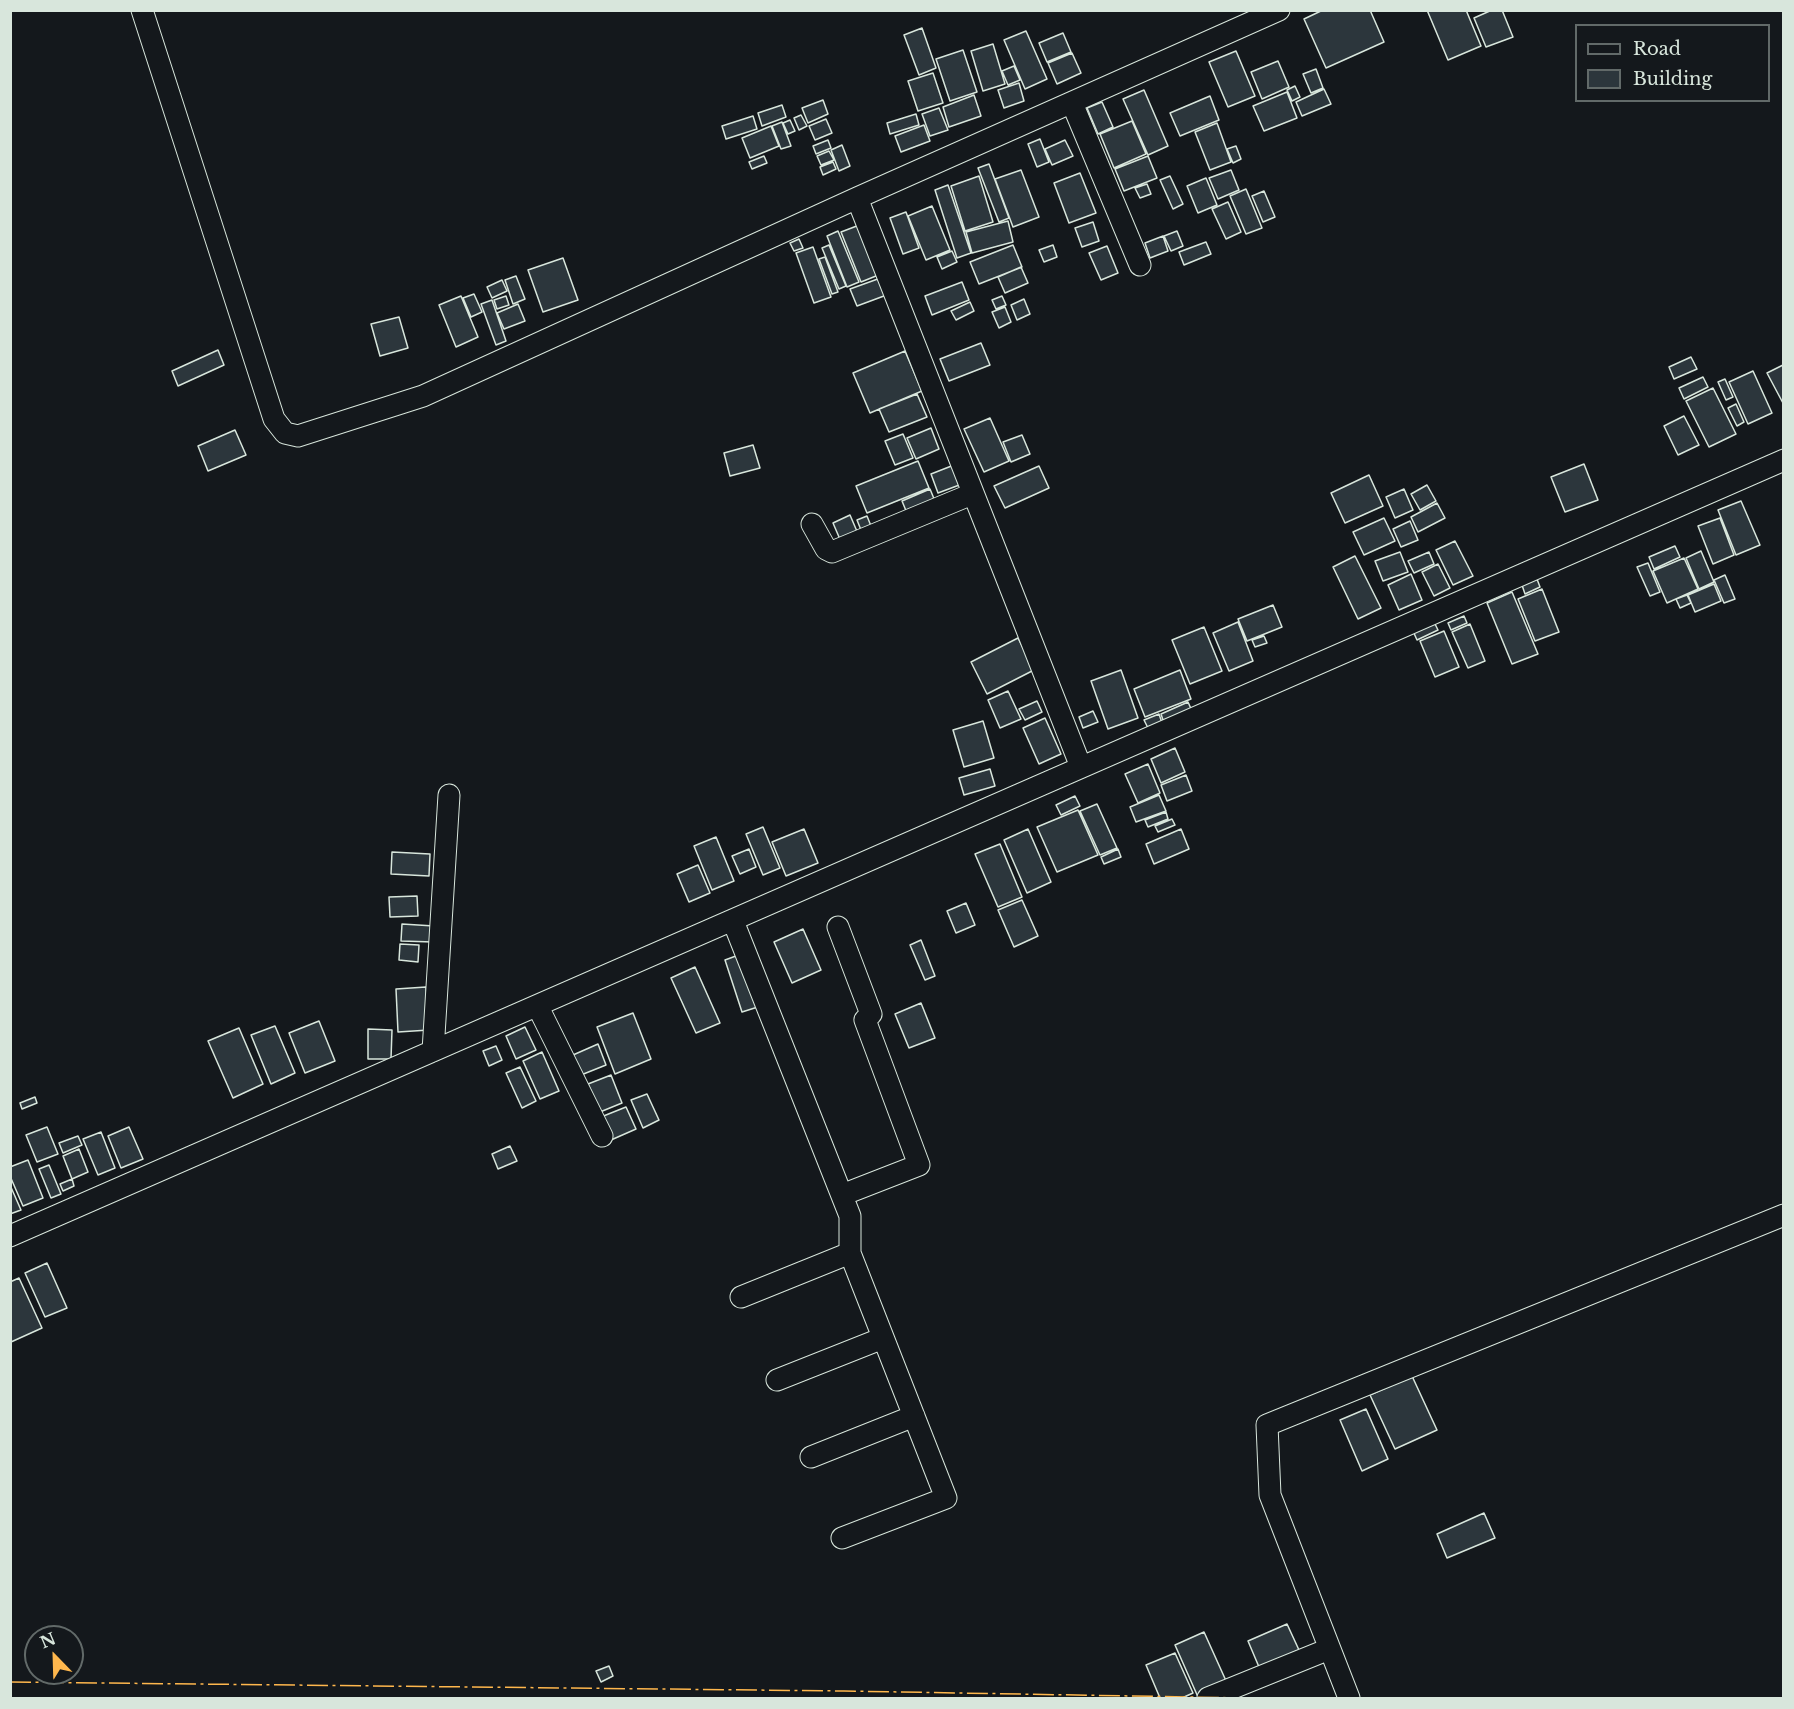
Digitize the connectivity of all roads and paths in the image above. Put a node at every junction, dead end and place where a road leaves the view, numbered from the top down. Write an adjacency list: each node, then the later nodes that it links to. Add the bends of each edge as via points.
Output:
1 (141, 10): 4 (street, via 274,419 285,433 298,435 423,396)
2 (1279, 10): 3 (street)
3 (1072, 103): 4 (street); 5 (street)
4 (857, 198): 7 (street)
5 (1140, 265)
6 (1784, 460): 9 (street)
7 (972, 494): 8 (street, via 832,552 826,549); 9 (street)
8 (812, 524)
9 (1081, 767): 11 (street)
10 (449, 795): 14 (street)
11 (733, 921): 13 (street); 16 (street)
12 (838, 927): 16 (street, via 871,1014 864,1020 919,1165)
13 (538, 1006): 14 (street); 15 (street)
14 (433, 1051): 18 (street)
15 (602, 1136)
16 (842, 1195): 19 (street, via 850,1216)
17 (1784, 1215): 26 (street, via 1267,1425 1270,1495)
18 (10, 1236)
19 (850, 1253): 20 (street); 21 (street)
20 (741, 1297)
21 (883, 1338): 22 (street); 23 (street)
22 (777, 1380)
23 (914, 1416): 24 (street); 25 (street, via 946,1498)
24 (811, 1457)
25 (842, 1538)
26 (1329, 1649): 27 (street); 28 (street)
27 (1208, 1698)
28 (1349, 1698)

